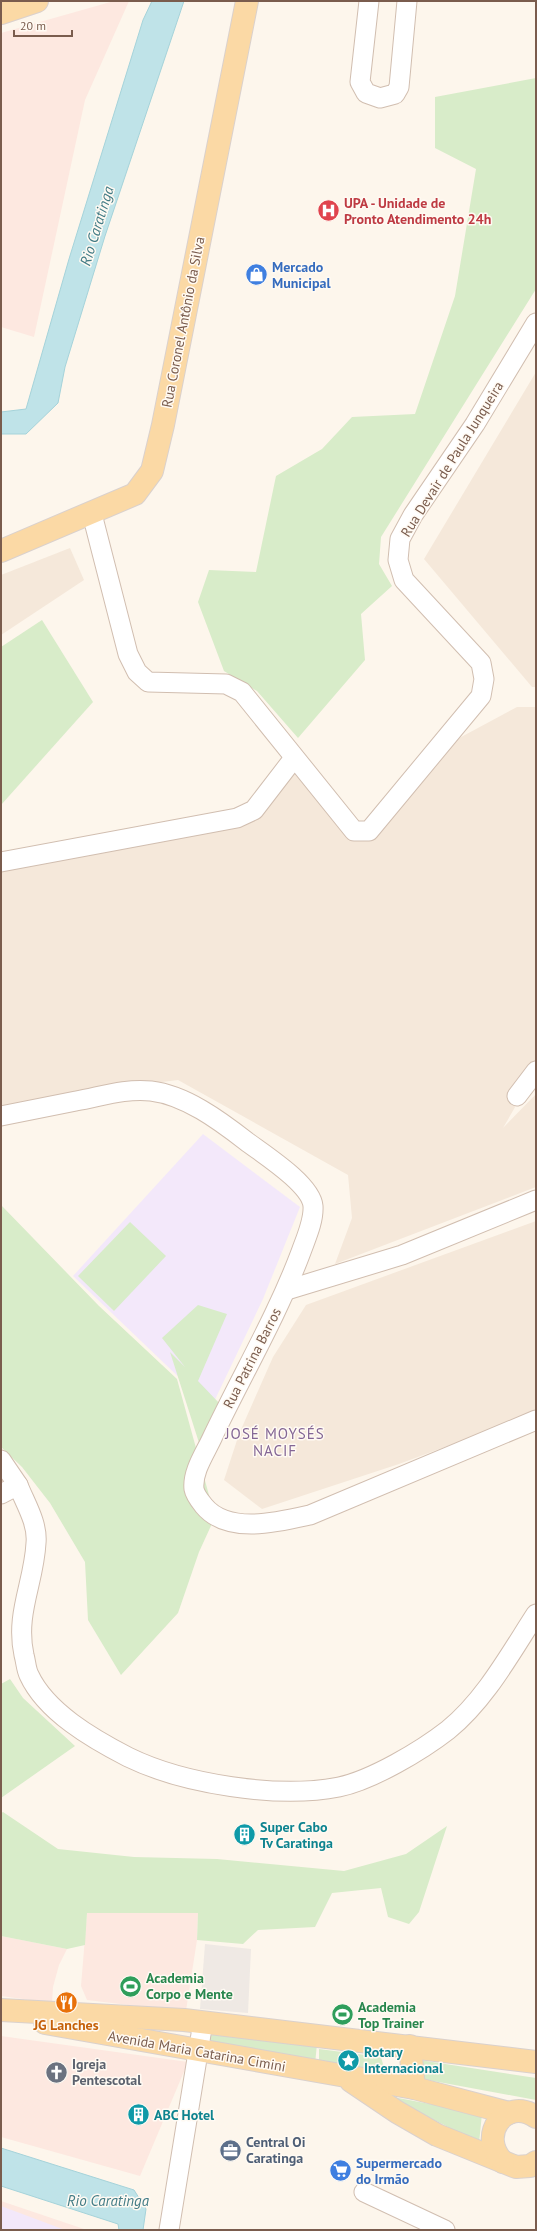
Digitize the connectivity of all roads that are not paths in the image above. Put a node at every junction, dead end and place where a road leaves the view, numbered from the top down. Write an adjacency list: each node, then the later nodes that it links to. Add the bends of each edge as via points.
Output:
1 (247, 1): 7 (main road, Rua Coronel Antônio da Silva, via 152,471 135,494)
2 (369, 1): 3 (street, via 360,82 366,93 380,98 395,94 400,87)
3 (407, 1)
4 (25, 2): 5 (main road)
5 (1, 13)
6 (536, 323): 9 (street, Rua Devair de Paula Junqueira, via 475,424 413,515 400,540 398,560 404,580 481,664 484,679 481,696 369,831 354,831)
7 (92, 514): 8 (main road, Rua Coronel Antônio da Silva); 9 (street, Rua Devair de Paula Junqueira, via 128,654 137,672 148,682 226,684 242,692)
8 (1, 551)
9 (294, 758): 10 (street, via 254,810 237,818)
10 (1, 862)
11 (536, 1071): 12 (street)
12 (516, 1096)
13 (1, 1116): 15 (street, Rua Patrina Barros, via 124,1091 151,1091 174,1097 202,1110 235,1132 310,1194 313,1206 310,1226)
14 (536, 1200): 15 (street, via 402,1255)
15 (287, 1290): 16 (street, Rua Patrina Barros, via 195,1474 194,1489 198,1498 208,1510 226,1520 249,1525 274,1523 310,1515)
16 (536, 1420)
17 (1, 1460): 18 (street)
18 (18, 1485): 19 (street); 20 (street, via 33,1520 37,1541 24,1602 21,1630 28,1674 44,1700 64,1717 115,1750 148,1767 194,1780 234,1787 298,1790 340,1786 383,1770 448,1730 475,1704 506,1662)
19 (1, 1494)
20 (536, 1614)
21 (1, 2010): 23 (main road)
22 (1, 2015): 25 (main road, Avenida Maria Catarina Cimini)
23 (203, 2022): 24 (main road); 25 (street)
24 (410, 2046): 26 (main road); 28 (main road)
25 (199, 2051): 27 (main road, Avenida Maria Catarina Cimini); 34 (street)
26 (536, 2062)
27 (345, 2076): 28 (main road, Avenida Maria Catarina Cimini); 31 (main road, Avenida Maria Catarina Cimini, via 397,2112 437,2135)
28 (414, 2088): 29 (main road, Avenida Maria Catarina Cimini)
29 (509, 2113): 30 (main road, Avenida Maria Catarina Cimini, via 524,2112); 31 (main road, via 498,2123 492,2136 492,2146 496,2155)
30 (536, 2116)
31 (518, 2164): 32 (main road)
32 (536, 2182)
33 (364, 2192): 35 (street)
34 (168, 2230)
35 (445, 2230)

